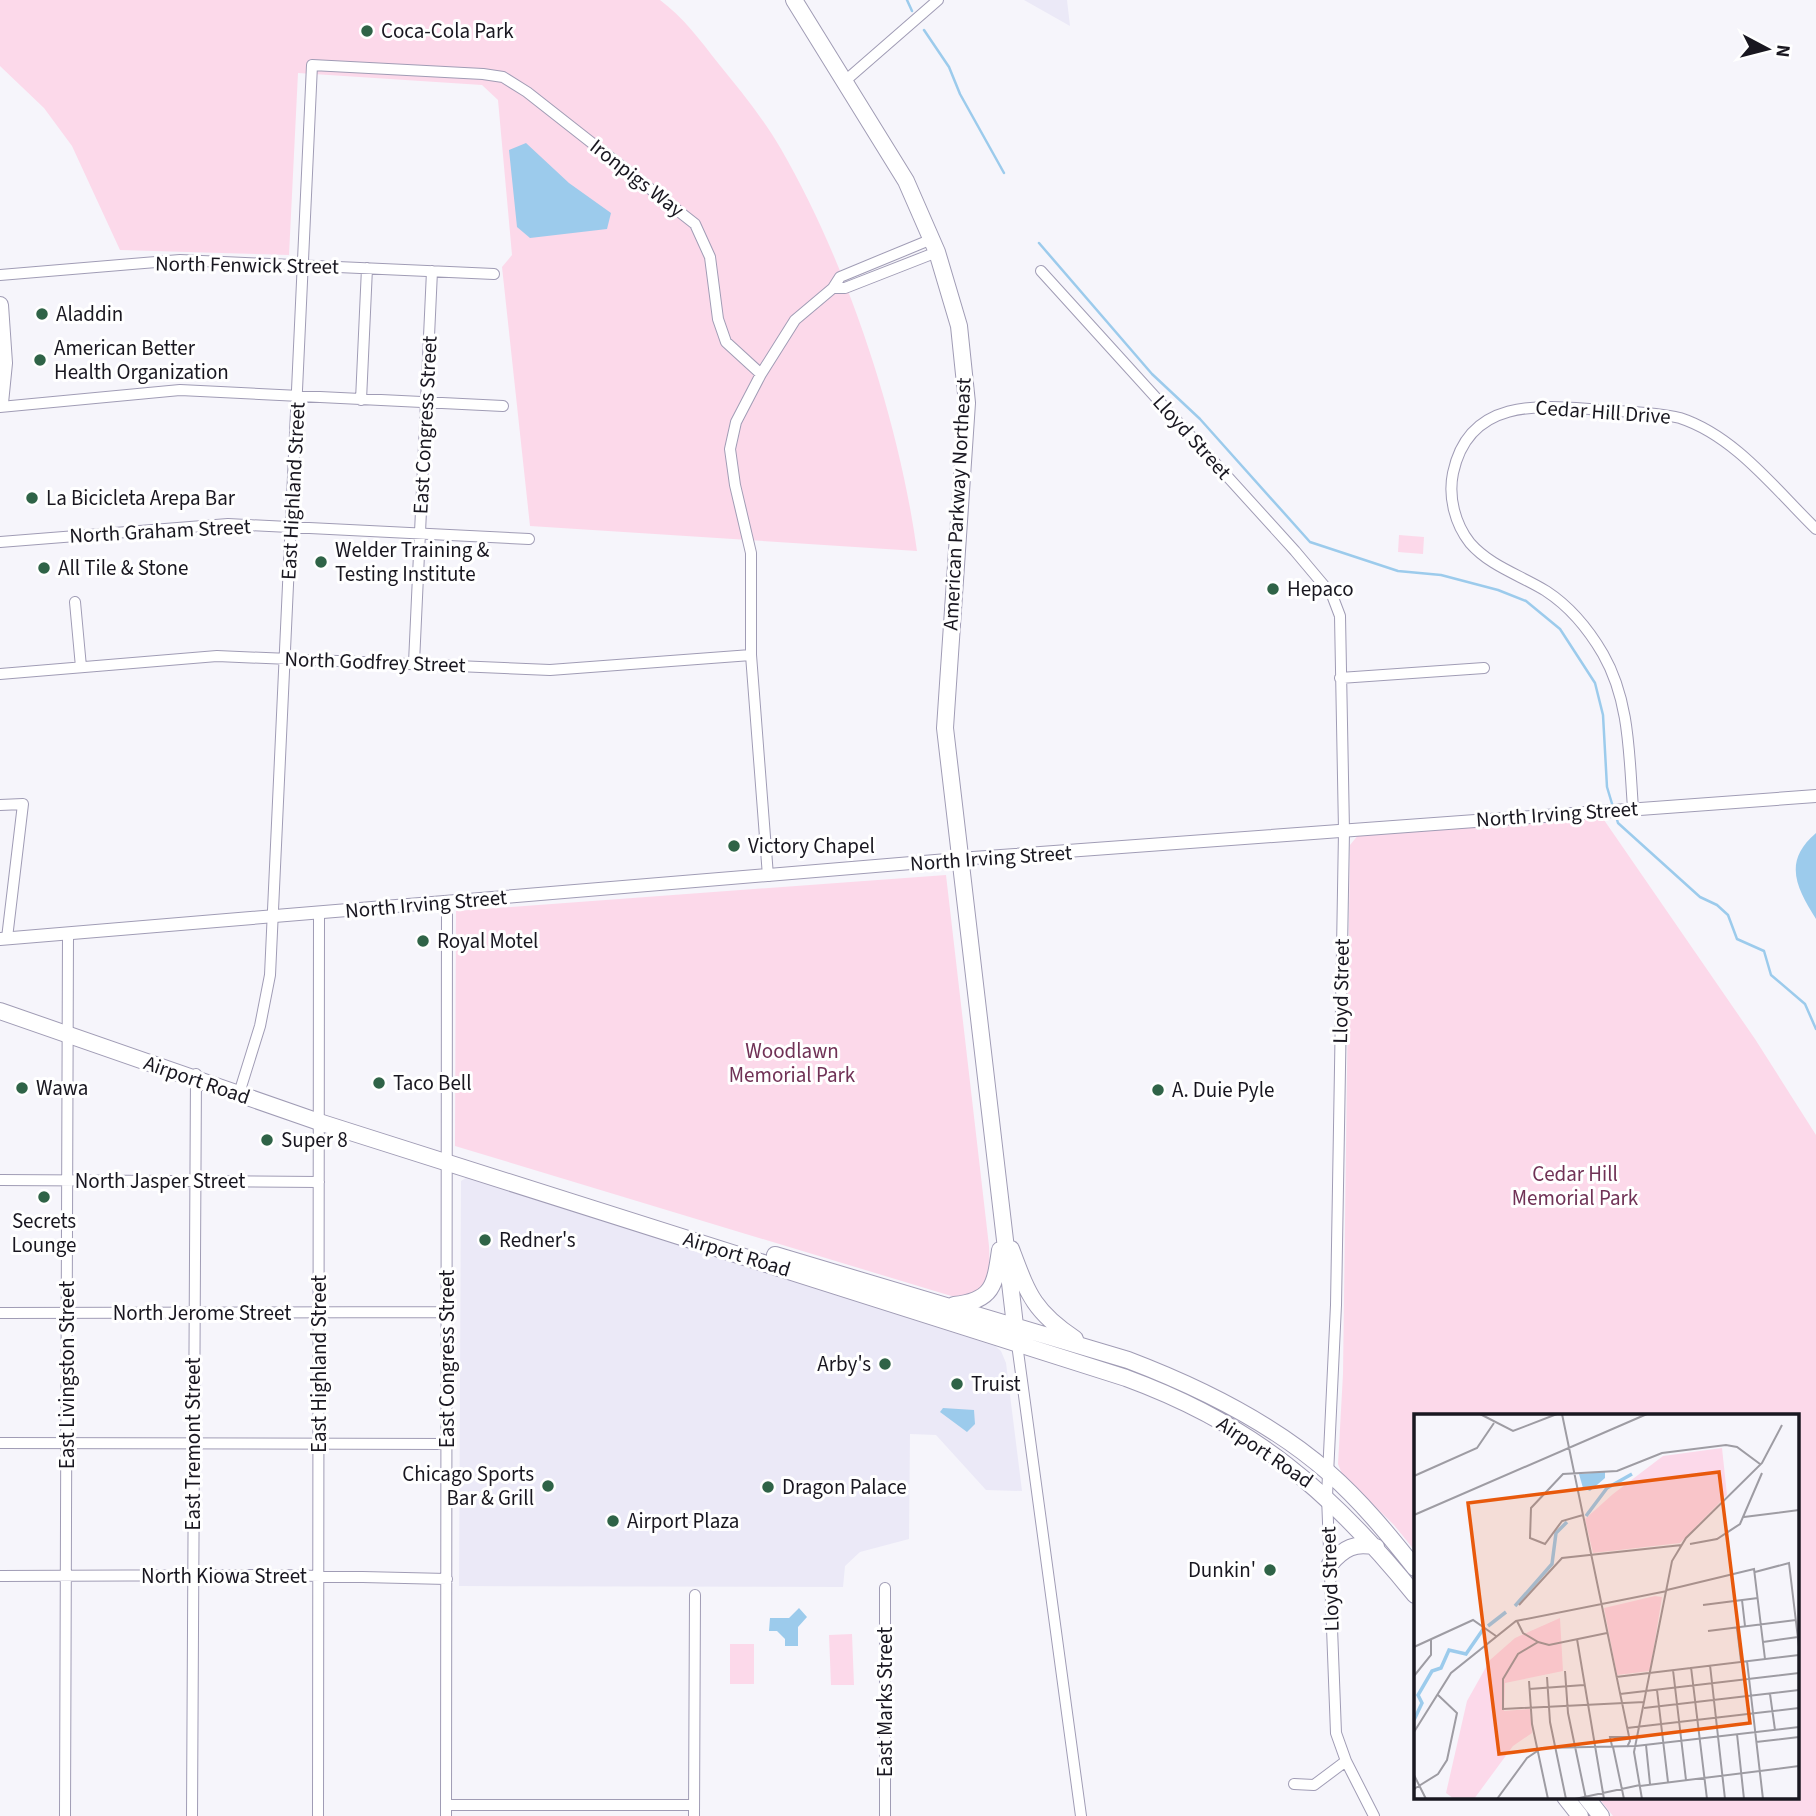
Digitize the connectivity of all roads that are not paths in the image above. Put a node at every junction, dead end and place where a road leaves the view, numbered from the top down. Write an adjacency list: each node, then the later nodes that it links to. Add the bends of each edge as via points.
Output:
1 (794, 0): 4 (main road, American Parkway Northeast)
2 (938, 0): 4 (street)
3 (312, 65): 6 (street, East Highland Street); 13 (street, Ironpigs Way, via 503,76 527,92 695,224 710,257 718,319 726,342)
4 (845, 80): 5 (main road, American Parkway Northeast, via 906,181)
5 (935, 245): 13 (street, via 845,288 833,288 794,320); 36 (main road, American Parkway Northeast, via 959,326 967,403 945,698)
6 (303, 265): 7 (street, North Fenwick Street); 11 (street, North Fenwick Street, via 180,260); 14 (street, East Highland Street)
7 (367, 268): 8 (street, North Fenwick Street); 15 (street)
8 (432, 271): 10 (street, North Fenwick Street); 16 (street, East Congress Street)
9 (1041, 271): 31 (street, Lloyd Street, via 1332,595 1340,616)
10 (494, 274)
11 (0, 275)
12 (0, 305): 17 (main road, via 4,363)
13 (761, 374): 25 (street, via 736,422 730,449 751,553)
14 (297, 396): 15 (street); 17 (street, via 180,390); 19 (street, East Highland Street)
15 (361, 400): 16 (street)
16 (426, 403): 18 (street); 21 (street, East Congress Street)
17 (0, 405)
18 (503, 406)
19 (291, 527): 21 (street, North Graham Street); 23 (street, North Graham Street, via 228,524); 26 (street, East Highland Street)
20 (1816, 529): 34 (street, Cedar Hill Drive, via 1727,442 1680,418 1528,406 1493,417 1464,446 1451,493 1466,536 1482,555 1547,592 1567,609 1592,638 1611,671 1627,727)
21 (420, 533): 22 (street, North Graham Street); 27 (street, East Congress Street)
22 (530, 539)
23 (0, 542)
24 (75, 602): 28 (street)
25 (751, 655): 27 (street, North Godfrey Street, via 550,670); 37 (street)
26 (284, 658): 27 (street, North Godfrey Street); 28 (street, North Godfrey Street, via 217,656); 40 (street, East Highland Street)
27 (414, 663)
28 (80, 667): 30 (street, North Godfrey Street)
29 (1484, 668): 31 (street)
30 (0, 674)
31 (1340, 678): 35 (street, Lloyd Street)
32 (1816, 796): 34 (street, North Irving Street)
33 (0, 805): 42 (street, via 23,804)
34 (1633, 808): 35 (street, North Irving Street)
35 (1344, 831): 36 (street, North Irving Street); 68 (street, Lloyd Street, via 1336,1305)
36 (959, 859): 37 (street, North Irving Street); 54 (main road, American Parkway Northeast)
37 (768, 876): 38 (street, North Irving Street)
38 (447, 903): 39 (street, North Irving Street); 49 (street, East Congress Street)
39 (319, 913): 40 (street, North Irving Street); 48 (street, East Highland Street)
40 (271, 917): 41 (street, North Irving Street); 47 (street, East Highland Street, via 267,999)
41 (68, 933): 42 (street, North Irving Street); 45 (street, East Livingston Street)
42 (3, 939)
43 (0, 1000): 45 (main road, Airport Road)
44 (0, 1011): 45 (main road, Airport Road)
45 (69, 1030): 46 (main road, Airport Road); 51 (street, East Livingston Street)
46 (195, 1076): 47 (main road, Airport Road); 48 (main road, Airport Road); 52 (street, East Tremont Street)
47 (241, 1087): 48 (main road, Airport Road)
48 (320, 1117): 49 (main road, Airport Road); 53 (street, East Highland Street)
49 (447, 1158): 55 (main road, Airport Road); 57 (street, East Congress Street); 61 (main road, Airport Road)
50 (0, 1180): 51 (street, North Jasper Street)
51 (68, 1180): 52 (street, North Jasper Street); 58 (street, East Livingston Street)
52 (194, 1182): 53 (street, North Jasper Street); 59 (street, East Tremont Street)
53 (319, 1182): 60 (street, East Highland Street)
54 (1003, 1227): 55 (main road, via 990,1290 978,1301); 61 (main road); 62 (main road, via 1026,1289 1041,1313)
55 (947, 1306): 61 (main road, Airport Road)
56 (0, 1312): 58 (street, North Jerome Street)
57 (446, 1312): 60 (street, North Jerome Street); 67 (street, East Congress Street)
58 (67, 1313): 59 (street, North Jerome Street); 64 (street, East Livingston Street)
59 (193, 1313): 60 (street, North Jerome Street); 65 (street, East Tremont Street)
60 (319, 1313): 66 (street, East Highland Street)
61 (1016, 1335): 62 (main road, Airport Road); 69 (main road, Airport Road, via 1205,1412 1274,1454); 91 (street)
62 (1088, 1349): 68 (main road, Airport Road, via 1182,1381 1222,1401)
63 (0, 1443): 64 (street)
64 (66, 1443): 65 (street); 74 (street, East Livingston Street)
65 (192, 1443): 66 (street); 75 (street, East Tremont Street)
66 (319, 1444): 67 (street); 76 (street, East Highland Street)
67 (447, 1444): 77 (street, East Congress Street)
68 (1327, 1471): 69 (street, Lloyd Street); 72 (main road, Airport Road, via 1376,1519)
69 (1327, 1496): 70 (main road, Airport Road); 71 (street, Lloyd Street)
70 (1376, 1548): 71 (main road, via 1355,1544); 79 (main road, Airport Road)
71 (1330, 1564): 81 (street, Lloyd Street, via 1336,1733)
72 (1414, 1567)
73 (0, 1576): 74 (street, North Kiowa Street)
74 (66, 1576): 75 (street, North Kiowa Street); 87 (street, East Livingston Street)
75 (193, 1576): 76 (street, North Kiowa Street); 88 (street, East Tremont Street)
76 (318, 1576): 77 (street, North Kiowa Street); 89 (street, East Highland Street)
77 (447, 1579): 85 (street, East Congress Street)
78 (885, 1588): 90 (street, East Marks Street)
79 (1414, 1594)
80 (695, 1595): 86 (street)
81 (1346, 1761): 82 (street, via 1314,1784); 92 (street, Lloyd Street)
82 (1294, 1784)
83 (1566, 1798): 93 (main road)
84 (1587, 1798): 94 (main road)
85 (446, 1811): 86 (street)
86 (694, 1811)
87 (65, 1816)
88 (192, 1816)
89 (318, 1816)
90 (885, 1816)
91 (1081, 1816)
92 (1374, 1816)
93 (1580, 1816)
94 (1601, 1816)

